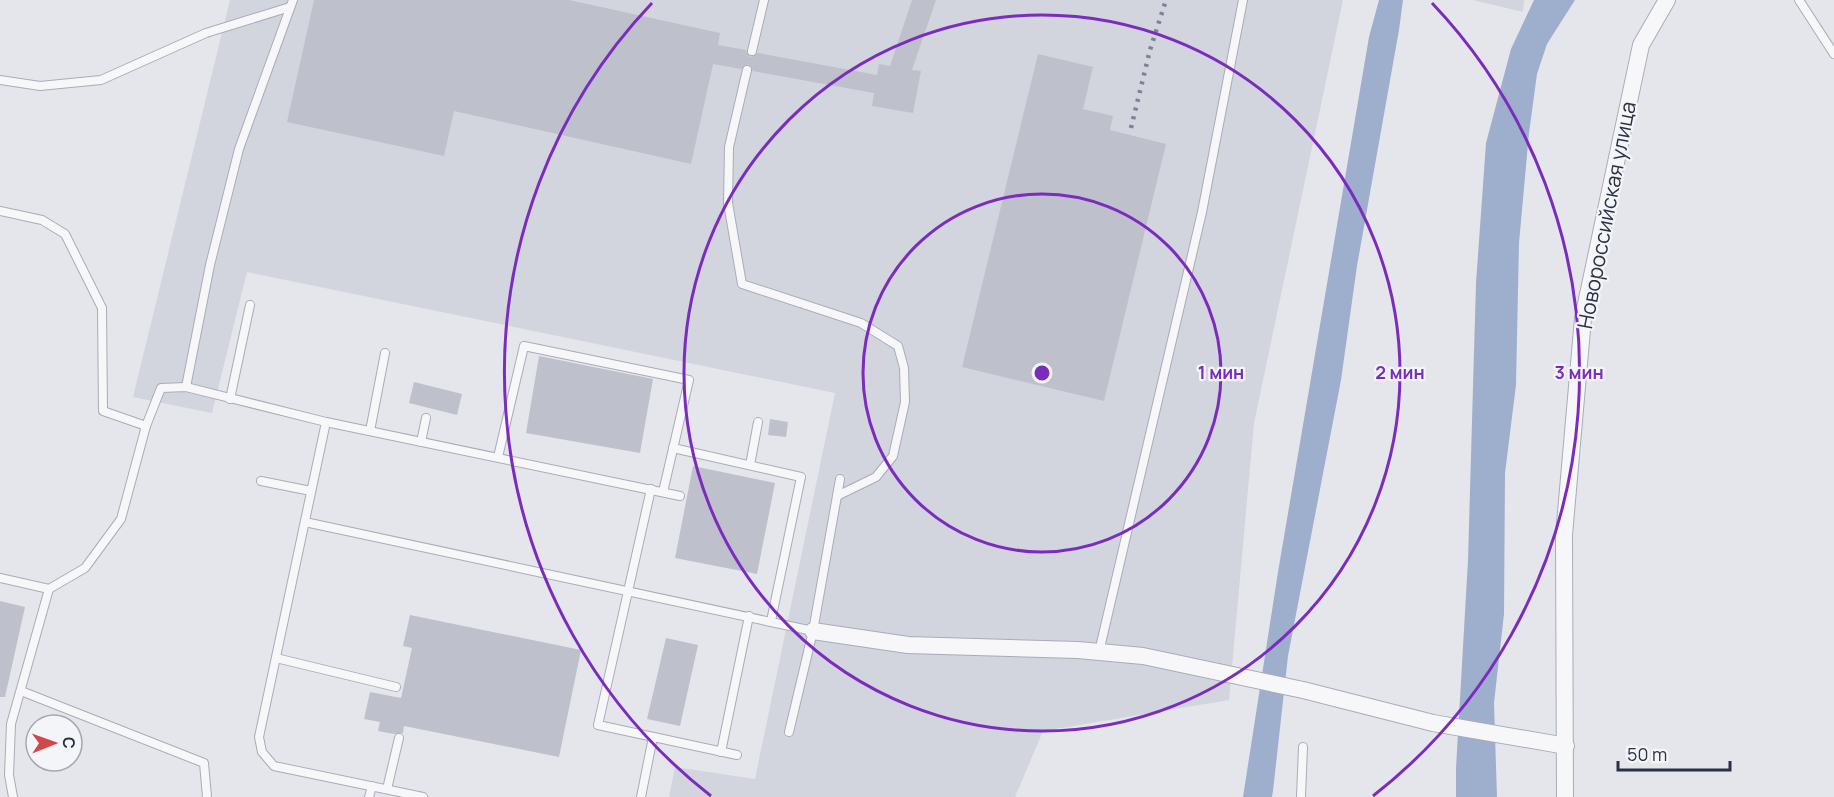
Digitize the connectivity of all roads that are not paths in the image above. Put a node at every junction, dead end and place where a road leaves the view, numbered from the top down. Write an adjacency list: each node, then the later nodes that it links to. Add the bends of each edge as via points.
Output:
1 (764, 0): 6 (lane)
2 (1243, 0): 38 (lane, via 1202,212)
3 (1667, 0): 47 (street, Новороссийская улица, via 1641,45 1583,318 1564,534)
4 (1799, 0): 7 (lane)
5 (292, 4): 9 (lane, via 206,33 101,80 40,86); 13 (lane, via 239,149 210,265)
6 (752, 51)
7 (1834, 54)
8 (747, 70): 30 (lane, via 729,147 728,203 742,284 861,323 897,346 904,368 905,402 893,456 876,477)
9 (0, 80)
10 (0, 211): 18 (lane, via 42,220 65,234 102,308 103,411)
11 (250, 304): 14 (lane)
12 (385, 353): 19 (lane)
13 (186, 387): 14 (lane); 18 (lane, via 161,388)
14 (230, 399): 16 (lane)
15 (426, 418): 20 (lane)
16 (326, 422): 19 (lane); 27 (lane)
17 (758, 422): 23 (lane)
18 (146, 426): 33 (lane, via 121,519 85,568)
19 (370, 431): 20 (lane)
20 (421, 442): 22 (lane)
21 (673, 448): 22 (lane, via 689,380 524,346); 23 (lane); 28 (lane)
22 (498, 457): 26 (lane)
23 (750, 465): 36 (lane, via 801,477)
24 (840, 479): 30 (lane)
25 (261, 481): 27 (lane)
26 (651, 489): 28 (lane); 34 (lane)
27 (312, 491): 31 (lane)
28 (663, 492): 29 (lane)
29 (680, 496)
30 (837, 496): 37 (lane)
31 (305, 522): 34 (lane); 39 (lane)
32 (0, 578): 33 (lane)
33 (49, 589): 41 (lane)
34 (630, 591): 35 (lane); 45 (lane, via 598,725)
35 (749, 616): 36 (lane); 49 (lane)
36 (771, 621): 37 (lane)
37 (813, 631): 38 (street, via 909,645); 44 (lane)
38 (1099, 652): 47 (street, via 1143,656 1433,723)
39 (276, 658): 40 (lane); 51 (lane, via 260,737 262,752 274,766)
40 (396, 687)
41 (21, 691): 43 (lane); 54 (lane, via 204,763)
42 (0, 722): 43 (lane)
43 (10, 724): 53 (lane, via 9,775)
44 (789, 732)
45 (653, 737): 49 (lane); 57 (lane)
46 (399, 738): 52 (lane)
47 (1566, 746): 59 (street, Новороссийская улица)
48 (1303, 747): 58 (lane)
49 (721, 752): 50 (lane)
50 (737, 756)
51 (372, 786): 52 (lane); 55 (lane)
52 (387, 789): 56 (lane)
53 (14, 797)
54 (207, 797)
55 (369, 797)
56 (423, 797)
57 (641, 797)
58 (1301, 797)
59 (1565, 797)

